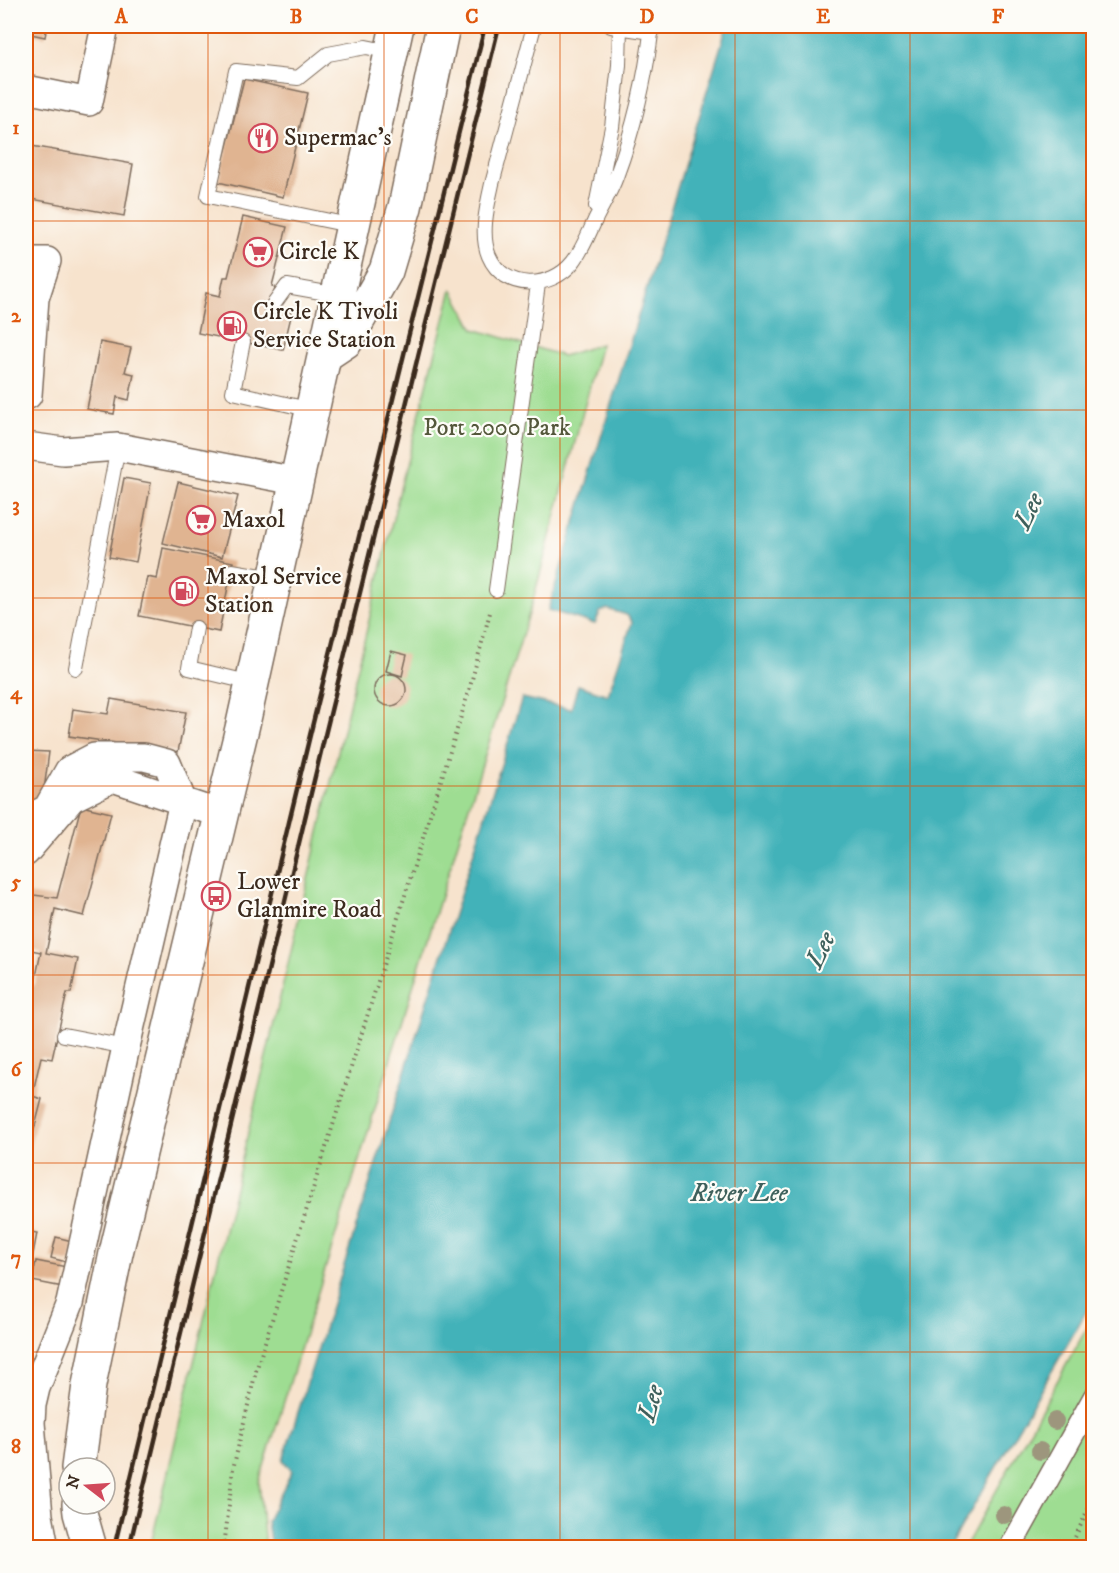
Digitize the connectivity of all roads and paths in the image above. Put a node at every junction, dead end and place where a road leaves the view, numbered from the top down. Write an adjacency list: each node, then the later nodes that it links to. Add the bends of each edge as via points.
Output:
1 (105, 26): 7 (street, via 89,102)
2 (443, 26): 15 (highway, via 405,207 386,272 346,341)
3 (534, 26): 11 (lane, via 492,184 486,236 490,258 499,270)
4 (617, 26): 5 (lane); 9 (lane, via 619,65 612,127)
5 (652, 29): 9 (lane, via 616,178)
6 (394, 39): 8 (highway); 8 (lane, via 328,54 298,78 236,71 208,196)
7 (26, 89)
8 (354, 226): 12 (highway)
9 (591, 229): 11 (lane, via 563,273)
10 (26, 261): 16 (street, via 47,261 35,298)
11 (538, 284): 23 (lane)
12 (338, 295): 13 (lane, via 287,286); 15 (highway)
13 (271, 308)
14 (243, 342): 17 (lane, via 233,392)
15 (325, 356): 17 (highway)
16 (28, 395)
17 (313, 410): 20 (highway)
18 (26, 446): 19 (street, via 63,451)
19 (118, 447): 20 (street); 25 (lane)
20 (296, 481): 22 (highway)
21 (232, 570): 22 (lane)
22 (275, 578): 26 (highway)
23 (496, 590): 40 (path, via 465,705 256,1371 233,1469)
24 (196, 628): 26 (lane, via 189,668)
25 (76, 668)
26 (252, 683): 28 (highway)
27 (183, 802): 28 (street); 29 (street, via 167,763 144,758 94,757 69,770 47,809); 30 (street, via 113,778 72,798); 32 (street)
28 (221, 812): 35 (highway, via 116,1254)
29 (26, 819)
30 (26, 852)
31 (64, 1035): 32 (lane)
32 (126, 1047): 34 (street, via 70,1303 36,1388)
33 (1094, 1397): 41 (street)
34 (29, 1442): 38 (street)
35 (80, 1456)
36 (1094, 1497): 42 (path)
37 (81, 1516): 39 (highway)
38 (45, 1548)
39 (90, 1548)
40 (224, 1548)
41 (1010, 1548)
42 (1070, 1548)

